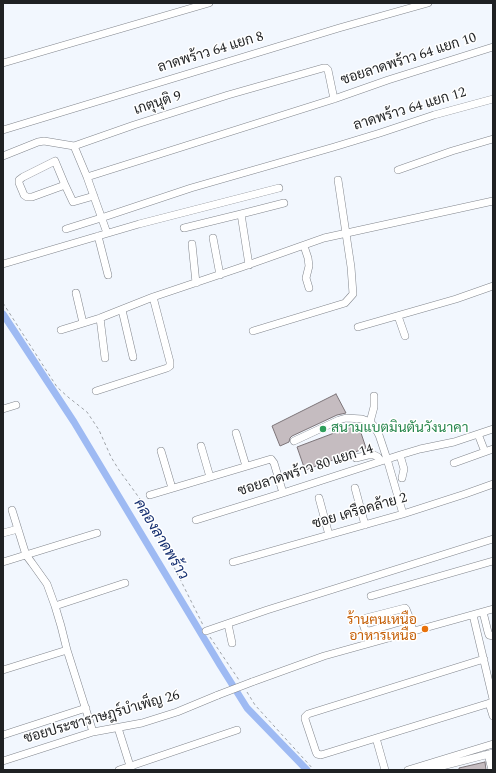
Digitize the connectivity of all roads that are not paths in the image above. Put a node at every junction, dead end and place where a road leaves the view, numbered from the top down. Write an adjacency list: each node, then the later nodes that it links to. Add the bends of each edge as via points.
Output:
1 (209, 3): 4 (street)
2 (428, 3): 7 (street, ลาดพร้าว 64 แยก 8)
3 (493, 47): 5 (street, ซอยลาดพร้าว 64 แยก 10)
4 (3, 63)
5 (334, 98): 9 (street, เกตุนุติ 9, via 328,70 323,68 228,95); 12 (street, ซอยลาดพร้าว 64 แยก 10)
6 (493, 99): 20 (street, ลาดพร้าว 64 แยก 12, via 191,188)
7 (3, 130)
8 (493, 139): 11 (street)
9 (74, 146): 10 (street, เกตุนุติ 9, via 44,141); 12 (street)
10 (3, 156)
11 (398, 170)
12 (88, 177): 16 (street)
13 (338, 180): 24 (street)
14 (65, 185): 14 (street, via 55,161 19,180 24,196 27,197); 16 (street, via 73,202)
15 (279, 188): 23 (street)
16 (94, 196): 20 (street)
17 (493, 200): 24 (street)
18 (284, 202): 19 (street)
19 (241, 214): 21 (street); 30 (street)
20 (101, 218): 22 (street, ลาดพร้าว 64 แยก 12); 23 (street)
21 (184, 228)
22 (66, 229)
23 (106, 233): 25 (street)
24 (345, 233): 28 (street); 44 (street, via 353,294 349,299 345,303)
25 (98, 236): 29 (street); 31 (street)
26 (213, 238): 32 (street)
27 (192, 244): 33 (street)
28 (304, 246): 30 (street); 35 (street, via 309,266 306,278)
29 (3, 264)
30 (249, 265): 32 (street)
31 (108, 275)
32 (220, 275): 33 (street)
33 (196, 283): 37 (street)
34 (493, 286): 39 (street)
35 (309, 288)
36 (76, 293): 41 (street)
37 (153, 297): 38 (street); 48 (street, via 170,366)
38 (122, 310): 40 (street); 46 (street)
39 (398, 316): 42 (street); 45 (street)
40 (100, 318): 41 (street); 47 (street)
41 (83, 323): 43 (street)
42 (358, 328)
43 (61, 330)
44 (253, 331)
45 (405, 336)
46 (134, 357)
47 (105, 358)
48 (96, 391)
49 (374, 396): 52 (street)
50 (16, 406): 51 (street)
51 (3, 409)
52 (370, 422): 56 (street, via 346,418); 63 (street, via 379,435)
53 (493, 429): 55 (street, ซอยลาดพร้าว 80 แยก 14)
54 (236, 433): 65 (street)
55 (478, 434): 60 (street); 61 (street, ซอยลาดพร้าว 80 แยก 14)
56 (294, 441)
57 (200, 446): 66 (street)
58 (493, 449): 60 (street)
59 (161, 451): 69 (street)
60 (485, 452): 64 (street)
61 (400, 455): 63 (street, ซอยลาดพร้าว 80 แยก 14); 67 (street, via 404,469)
62 (356, 458): 63 (street, via 374,455)
63 (384, 460): 71 (street, ซอยลาดพร้าว 80 แยก 14); 75 (street)
64 (454, 463)
65 (246, 466): 66 (street); 71 (street, via 271,459)
66 (210, 477): 69 (street)
67 (402, 478)
68 (493, 484): 75 (street, ซอย เครือคล้าย 2)
69 (172, 488): 72 (street)
70 (355, 488): 77 (street)
71 (283, 493): 76 (street, ซอยลาดพร้าว 80 แยก 14)
72 (150, 495)
73 (318, 498): 81 (street)
74 (12, 510): 78 (street)
75 (403, 514): 77 (street, ซอย เครือคล้าย 2)
76 (196, 520)
77 (366, 524): 81 (street, ซอย เครือคล้าย 2)
78 (18, 529): 79 (street); 83 (street)
79 (3, 533)
80 (96, 533): 83 (street)
81 (329, 535): 86 (street, ซอย เครือคล้าย 2)
82 (493, 539): 94 (street)
83 (26, 555): 85 (street); 89 (street, via 47,584)
84 (493, 561): 88 (street)
85 (3, 562)
86 (233, 562)
87 (125, 583): 89 (street)
88 (371, 596)
89 (55, 606): 99 (street)
90 (493, 609): 91 (street, ซอยประชาราษฎร์บำเพ็ญ 26)
91 (483, 612): 92 (street, ซอยประชาราษฎร์บำเพ็ญ 26); 97 (street, via 489,635)
92 (473, 615): 96 (street, ซอยประชาราษฎร์บำเพ็ญ 26); 100 (street)
93 (410, 619): 93 (street, via 403,608 366,618 363,624 369,631); 96 (street)
94 (228, 624): 95 (street); 98 (street)
95 (206, 631)
96 (413, 631): 105 (street, ซอยประชาราษฎร์บำเพ็ญ 26, bridge, via 324,656 177,712)
97 (493, 636)
98 (232, 643)
99 (67, 650): 101 (street); 103 (street)
100 (484, 659): 102 (street); 109 (street, via 305,716 319,755)
101 (3, 670)
102 (492, 701): 104 (street); 109 (street)
103 (86, 708): 107 (street); 108 (street)
104 (493, 716)
105 (118, 728): 107 (street, ซอยประชาราษฎร์บำเพ็ญ 26); 113 (street)
106 (237, 730): 113 (street)
107 (93, 732): 112 (street, ซอยประชาราษฎร์บำเพ็ญ 26)
108 (3, 735)
109 (376, 738): 115 (street)
110 (493, 744): 116 (street)
111 (490, 754): 117 (street); 118 (street)
112 (3, 761)
113 (130, 768): 114 (street)
114 (119, 770)
115 (385, 770)
116 (408, 770)
117 (427, 770)
118 (492, 770)

